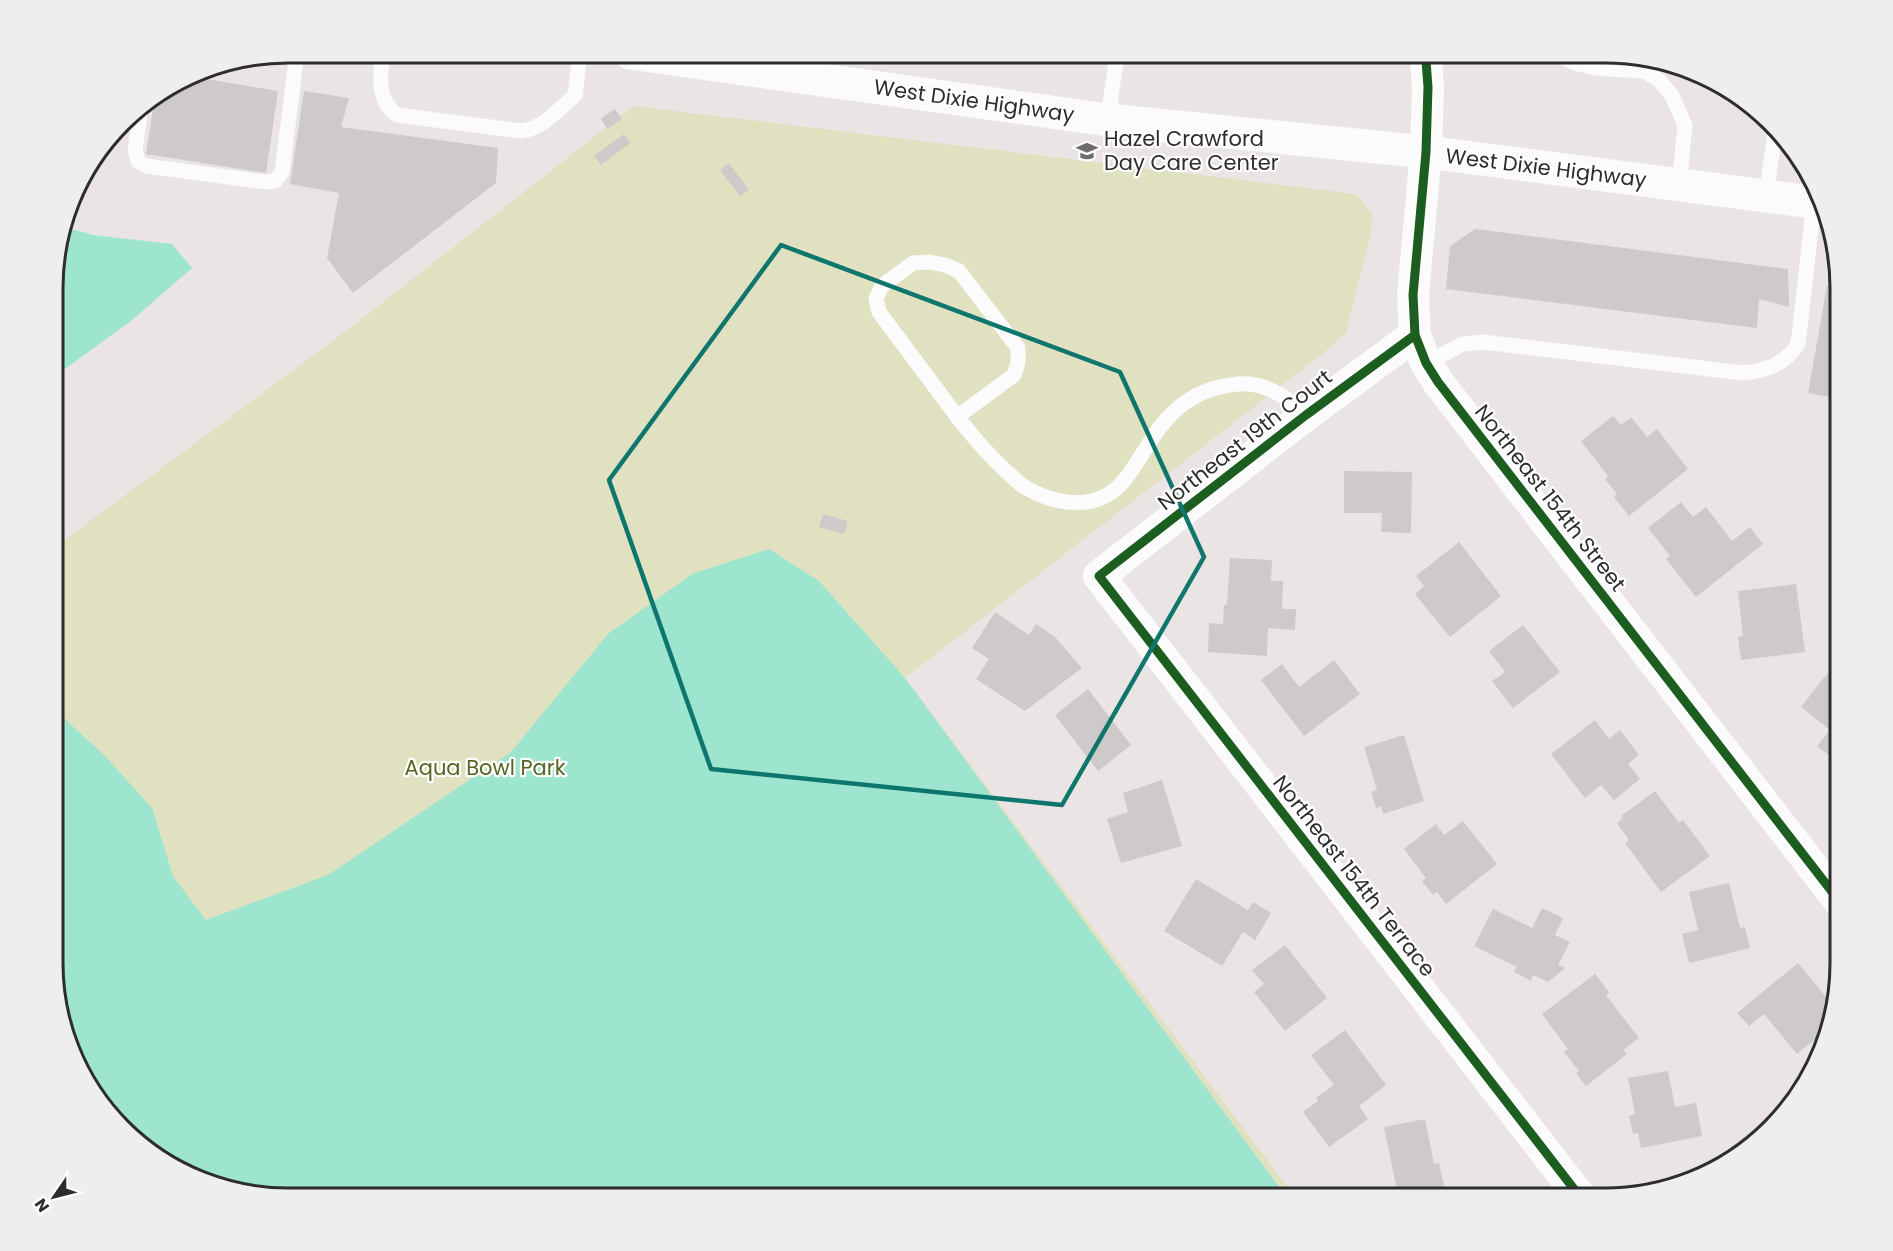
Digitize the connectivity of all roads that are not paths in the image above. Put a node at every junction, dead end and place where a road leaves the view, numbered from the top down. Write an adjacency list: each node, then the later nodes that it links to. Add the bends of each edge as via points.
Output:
1 (296, 63): 9 (lane, via 282,172 275,181 146,165 138,161 135,150)
2 (381, 63): 3 (lane, via 383,100 397,115 521,131 544,123 575,95)
3 (579, 63)
4 (789, 63): 8 (main road, West Dixie Highway)
5 (1116, 63): 10 (lane)
6 (1426, 63): 12 (street, Northeast 154th Street)
7 (1575, 63): 13 (lane, via 1644,71 1660,81 1672,96 1685,125)
8 (818, 65): 10 (main road, West Dixie Highway)
9 (139, 120)
10 (1108, 120): 12 (main road, West Dixie Highway)
11 (1774, 140): 14 (lane)
12 (1426, 152): 13 (main road, West Dixie Highway); 17 (street, Northeast 154th Street, via 1413,295)
13 (1679, 185): 14 (main road, West Dixie Highway)
14 (1766, 196): 15 (main road, West Dixie Highway)
15 (1813, 203)
16 (1815, 208): 18 (lane, via 1798,344 1790,356 1760,372 1743,374 1483,342 1463,344)
17 (1415, 335): 18 (street, Northeast 154th Street); 19 (street, Northeast 19th Court)
18 (1426, 363): 22 (street, Northeast 154th Street)
19 (1306, 415): 20 (lane, via 1292,401 1247,384 1220,386 1199,393 1164,422 1124,481 1095,501 1076,504 1041,496 1021,485 986,453); 21 (street, Northeast 19th Court)
20 (957, 417): 20 (lane, via 1014,375 1018,348 959,270 929,262 913,263 882,286 876,298 879,312)
21 (1099, 576): 23 (street, Northeast 154th Terrace)
22 (1830, 889)
23 (1573, 1188)

